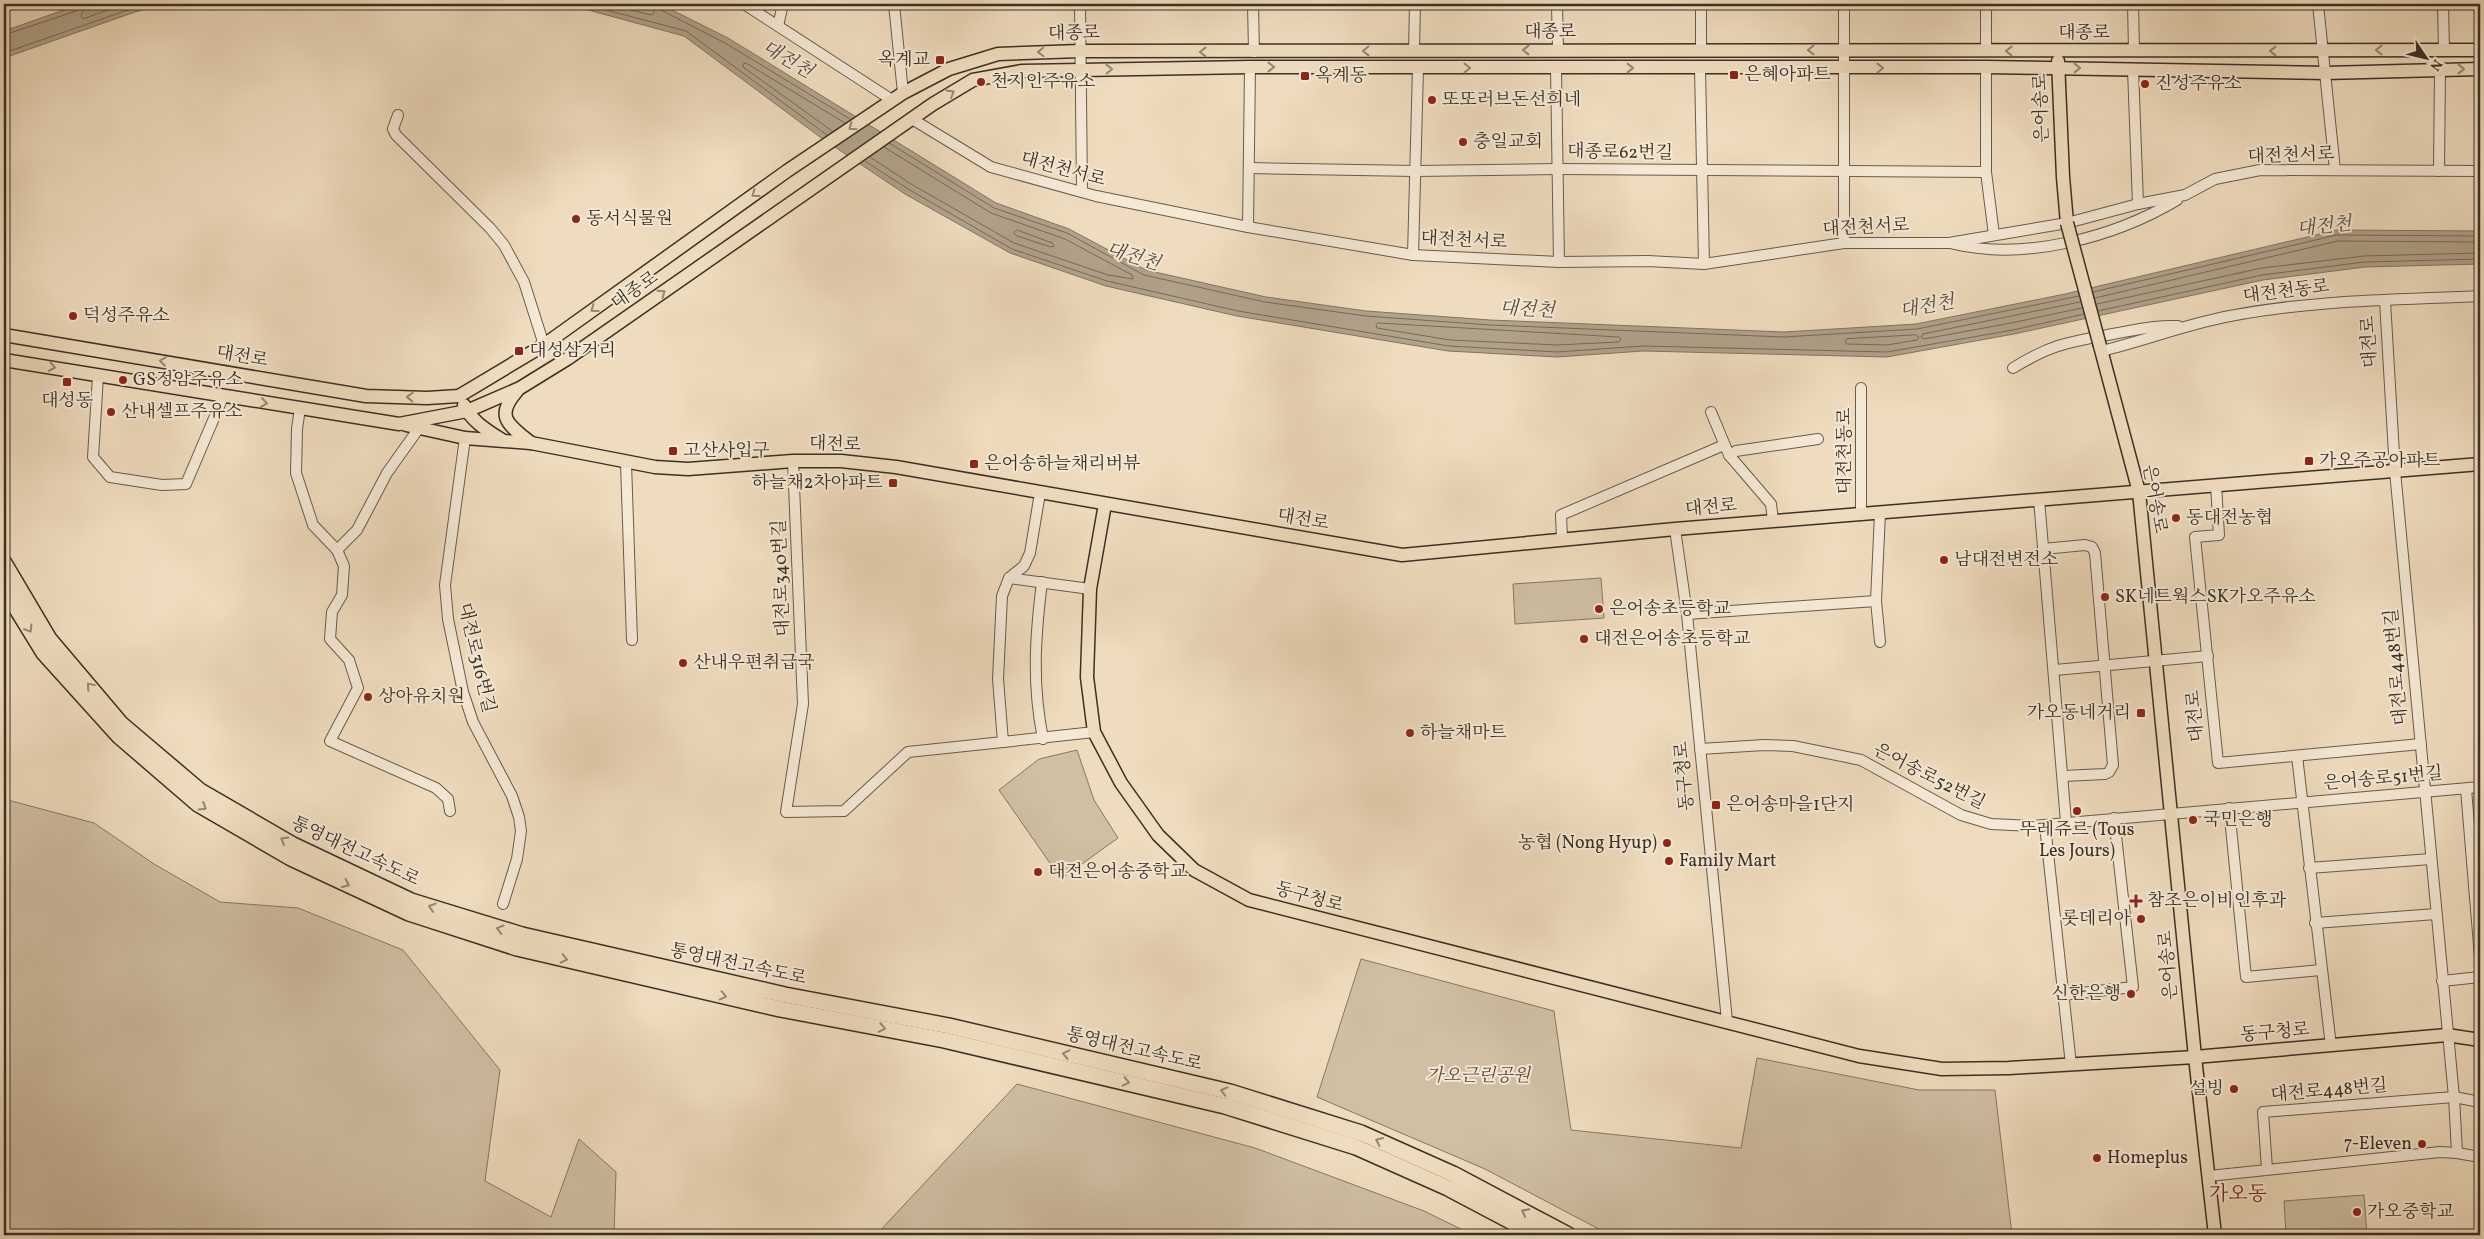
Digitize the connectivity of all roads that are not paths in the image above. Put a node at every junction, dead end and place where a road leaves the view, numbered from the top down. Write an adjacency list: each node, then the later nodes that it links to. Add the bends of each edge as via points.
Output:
1 (744, 4): 14 (street)
2 (783, 4): 14 (street)
3 (894, 4): 39 (street)
4 (1080, 4): 21 (street)
5 (1253, 4): 26 (street)
6 (1415, 4): 16 (street)
7 (1557, 4): 17 (street)
8 (1701, 4): 15 (street)
9 (1844, 4): 18 (street)
10 (1986, 4): 22 (street)
11 (2133, 4): 24 (street)
12 (2318, 4): 25 (street)
13 (2443, 4): 19 (street)
14 (778, 26): 39 (street)
15 (1701, 49): 17 (main road, 대종로); 18 (main road, 대종로, one-way to 15)
16 (1414, 50): 17 (main road, 대종로, one-way to 16); 26 (main road, 대종로, one-way to 26)
17 (1558, 50)
18 (1845, 50): 22 (main road, 대종로); 34 (street)
19 (2444, 50): 20 (main road, 대종로); 25 (main road, 대종로, one-way to 25)
20 (2480, 50)
21 (1080, 51): 26 (main road, 대종로, one-way to 21); 37 (street); 39 (main road, 대종로, one-way to 39, via 998,54 948,69)
22 (1986, 51): 23 (main road, 대종로, one-way to 22)
23 (2058, 51): 24 (main road, 대종로); 32 (main road, 은어송로)
24 (2134, 51): 25 (main road, 대종로, one-way to 24)
25 (2322, 51): 38 (street)
26 (1254, 52)
27 (1250, 67): 29 (main road, 대종로, one-way to 29); 37 (main road, 대종로, one-way to 27); 42 (street)
28 (1986, 67): 32 (main road, 대종로); 34 (main road, 대종로, one-way to 28); 50 (street)
29 (1418, 68): 30 (main road, 대종로, one-way to 30); 46 (street)
30 (1556, 68): 31 (main road, 대종로, one-way to 31); 43 (street, 대종로)
31 (1700, 68): 34 (main road, 대종로); 44 (street)
32 (2058, 68): 33 (main road, 대종로, one-way to 33); 54 (main road, 은어송로)
33 (2133, 68): 38 (main road, 대종로); 53 (street)
34 (1845, 69): 47 (street)
35 (2440, 69): 36 (main road, 대종로, one-way to 36); 38 (main road, 대종로); 48 (street)
36 (2480, 69)
37 (1081, 70): 41 (main road, 대종로, one-way to 37, via 973,80 1022,71); 51 (street, 대종로)
38 (2325, 73): 45 (street)
39 (898, 96): 66 (main road, 대종로, one-way to 66)
40 (398, 115): 66 (street, via 394,129 396,135 490,228 504,246 524,282)
41 (911, 120): 51 (street, 대전천서로, via 991,167); 71 (main road, 대종로, one-way to 41, via 567,359)
42 (1250, 168): 46 (street, 대종로62번길); 55 (street)
43 (1559, 168): 44 (street, 대종로62번길); 46 (street, 대종로62번길); 60 (street, 대종로)
44 (1702, 170): 47 (street, 대종로62번길); 61 (street)
45 (2335, 170): 48 (street, 대전천서로); 52 (street, 대전천서로, via 2260,170 2215,179)
46 (1416, 171): 59 (street)
47 (1846, 171): 50 (street, 대종로62번길); 57 (street)
48 (2439, 171): 49 (street, 대전천서로)
49 (2480, 171)
50 (1986, 172): 56 (street)
51 (1082, 192): 55 (street, 대전천서로)
52 (2185, 195): 53 (street, 대전천서로); 58 (street, via 2132,223 2063,243 2009,249 1969,248)
53 (2138, 204): 54 (street, 대전천서로)
54 (2067, 223): 56 (street, 대전천서로); 67 (main road, 은어송로, bridge)
55 (1248, 227): 59 (street, 대전천서로)
56 (1994, 235): 58 (street, 대전천서로)
57 (1844, 243): 58 (street, 대전천서로); 61 (street, 대전천서로)
58 (1949, 243)
59 (1413, 255): 60 (street, 대전천서로)
60 (1559, 262): 61 (street, 대전천서로)
61 (1704, 264)
62 (2480, 296): 63 (street, 대전천동로)
63 (2385, 300): 64 (street, 대전천동로, via 2280,308); 88 (street, 대전로)
64 (2184, 326): 67 (street, 대전천동로); 69 (street, via 2157,325 2078,338 2050,346)
65 (4, 335): 73 (main road, 대전로, one-way to 65, via 366,396)
66 (544, 345): 73 (main road, 대종로)
67 (2100, 348): 90 (main road, 은어송로)
68 (4, 360): 70 (main road, one-way to 70)
69 (2012, 368)
70 (98, 376): 74 (main road); 74 (street, via 93,457 110,477 162,485 186,484)
71 (520, 388): 76 (main road, 대종로); 83 (main road, via 506,403 504,415 510,426)
72 (1861, 388): 95 (street, 대전천동로)
73 (459, 396): 76 (main road, 대전로)
74 (224, 397): 75 (main road, one-way to 75)
75 (300, 408): 78 (main road); 100 (street, via 296,473 313,525)
76 (466, 412): 78 (main road); 82 (main road, 대전로)
77 (1711, 412): 84 (street, 대전로)
78 (399, 424): 79 (main road)
79 (419, 428): 80 (main road); 100 (street, via 387,473 358,530)
80 (465, 438): 82 (main road); 133 (street, 대전로316번길, via 445,585 448,618 463,692 473,722 512,796 519,817 521,831 517,859)
81 (1818, 439): 84 (street)
82 (504, 441): 83 (main road, 대전로)
83 (531, 443): 86 (main road, 대전로)
84 (1726, 450): 96 (street, 대전로, via 1771,504); 98 (street, via 1561,515)
85 (793, 461): 86 (main road, 대전로, via 688,469); 91 (main road, 대전로, via 841,461 896,467); 116 (street, 대전로340번길, via 803,704 786,812 844,811 908,752)
86 (626, 464): 108 (street)
87 (2480, 464): 88 (main road, 대전로)
88 (2395, 471): 89 (main road, 대전로); 117 (street, 대전로448번길)
89 (2216, 485): 90 (main road, 대전로); 110 (street, 대전로, via 2219,535 2195,537)
90 (2139, 492): 92 (main road, 대전로); 111 (main road, 은어송로)
91 (1040, 493): 93 (main road, 대전로); 102 (street, via 1030,553 1024,566)
92 (2039, 499): 94 (main road, 대전로); 99 (street)
93 (1105, 504): 98 (main road, 대전로, via 1402,555); 105 (main road, 동구청로)
94 (1880, 513): 95 (main road, 대전로); 106 (street)
95 (1861, 515): 96 (main road, 대전로)
96 (1773, 521): 97 (main road, 대전로)
97 (1676, 528): 98 (main road, 대전로); 107 (street, 동구청로)
98 (1562, 539)
99 (2043, 549): 112 (street, via 2092,547); 113 (street)
100 (338, 550): 126 (street, via 344,566 342,595 332,612 330,639 349,660 358,688 330,741 436,788 448,799)
101 (4, 563): 136 (highway, 통영대전고속도로, one-way to 101, via 301,849 200,791 121,724 49,638)
102 (1009, 578): 103 (street); 116 (street, via 1002,596 998,679)
103 (1042, 582): 105 (street); 115 (street, via 1034,654)
104 (4, 588): 136 (highway, 통영대전고속도로, one-way to 136, via 44,653 112,730 198,804 291,858 409,913)
105 (1090, 589): 114 (main road, 동구청로, via 1087,677)
106 (1876, 601): 107 (street); 109 (street)
107 (1687, 614): 118 (street, 동구청로)
108 (632, 640)
109 (1880, 642)
110 (2208, 656): 111 (street); 119 (street, 대전로, via 2218,763)
111 (2157, 661): 112 (street); 127 (main road, 은어송로)
112 (2106, 666): 113 (street); 120 (street, via 2114,765 2105,774)
113 (2055, 670): 120 (street)
114 (1094, 732): 115 (street); 143 (main road, 동구청로, via 1121,783 1158,835 1194,870 1249,900)
115 (1042, 739): 116 (street)
116 (1003, 742)
117 (2421, 744): 119 (street, 대전로); 123 (street, 대전로448번길)
118 (1700, 748): 130 (street, 은어송로52번길, via 1793,746 1861,760 1938,804 1980,822); 143 (street, 동구청로)
119 (2297, 756): 124 (street, 은어송로51번길)
120 (2063, 776): 129 (street)
121 (2480, 787): 122 (street, 은어송로51번길)
122 (2466, 789): 123 (street, 은어송로51번길); 138 (street, 은어송로51번길)
123 (2425, 792): 124 (street, 은어송로51번길); 131 (street, 대전로448번길)
124 (2302, 802): 125 (street, 은어송로51번길); 132 (street, 은어송로51번길)
125 (2229, 808): 127 (street, 은어송로51번길); 139 (street, via 2246,978)
126 (450, 811)
127 (2172, 812): 128 (street, 은어송로52번길); 147 (main road, 은어송로)
128 (2114, 818): 129 (street, 은어송로52번길); 142 (street, via 2133,987)
129 (2066, 822): 130 (street, 은어송로52번길)
130 (2045, 825): 142 (street)
131 (2431, 859): 132 (street); 134 (street, 대전로448번길)
132 (2309, 868): 135 (street, 은어송로51번길)
133 (503, 904)
134 (2436, 914): 135 (street); 141 (street, 대전로448번길)
135 (2316, 923): 139 (street, 은어송로51번길)
136 (476, 929): 137 (highway, 통영대전고속도로)
137 (519, 942): 155 (highway, 통영대전고속도로, one-way to 155, via 780,1009 944,1040 1225,1106 1356,1147 1448,1188); 156 (highway, 통영대전고속도로, one-way to 137, via 1453,1174 1361,1133 1230,1092 949,1026)
138 (2480, 957)
139 (2320, 970): 146 (street, 은어송로51번길)
140 (2480, 978): 141 (street)
141 (2442, 981): 144 (street, 대전로448번길)
142 (2063, 996): 148 (street)
143 (1727, 1021): 148 (main road, 동구청로, via 1859,1056 1942,1069)
144 (2447, 1035): 145 (main road, 동구청로); 146 (main road, 동구청로); 149 (street, 대전로448번길)
145 (2480, 1040)
146 (2331, 1046): 147 (main road, 동구청로)
147 (2195, 1057): 148 (main road, 동구청로); 154 (main road, 은어송로)
148 (2071, 1066)
149 (2454, 1097): 150 (street, 대전로448번길); 151 (street, 대전로448번길); 153 (street, 대전로448번길, via 2263,1112)
150 (2480, 1102)
151 (2457, 1152): 152 (street); 153 (street)
152 (2480, 1157)
153 (2267, 1169): 154 (street)
154 (2209, 1176): 157 (main road, 은어송로)
155 (1537, 1235)
156 (1568, 1235)
157 (2215, 1235)

